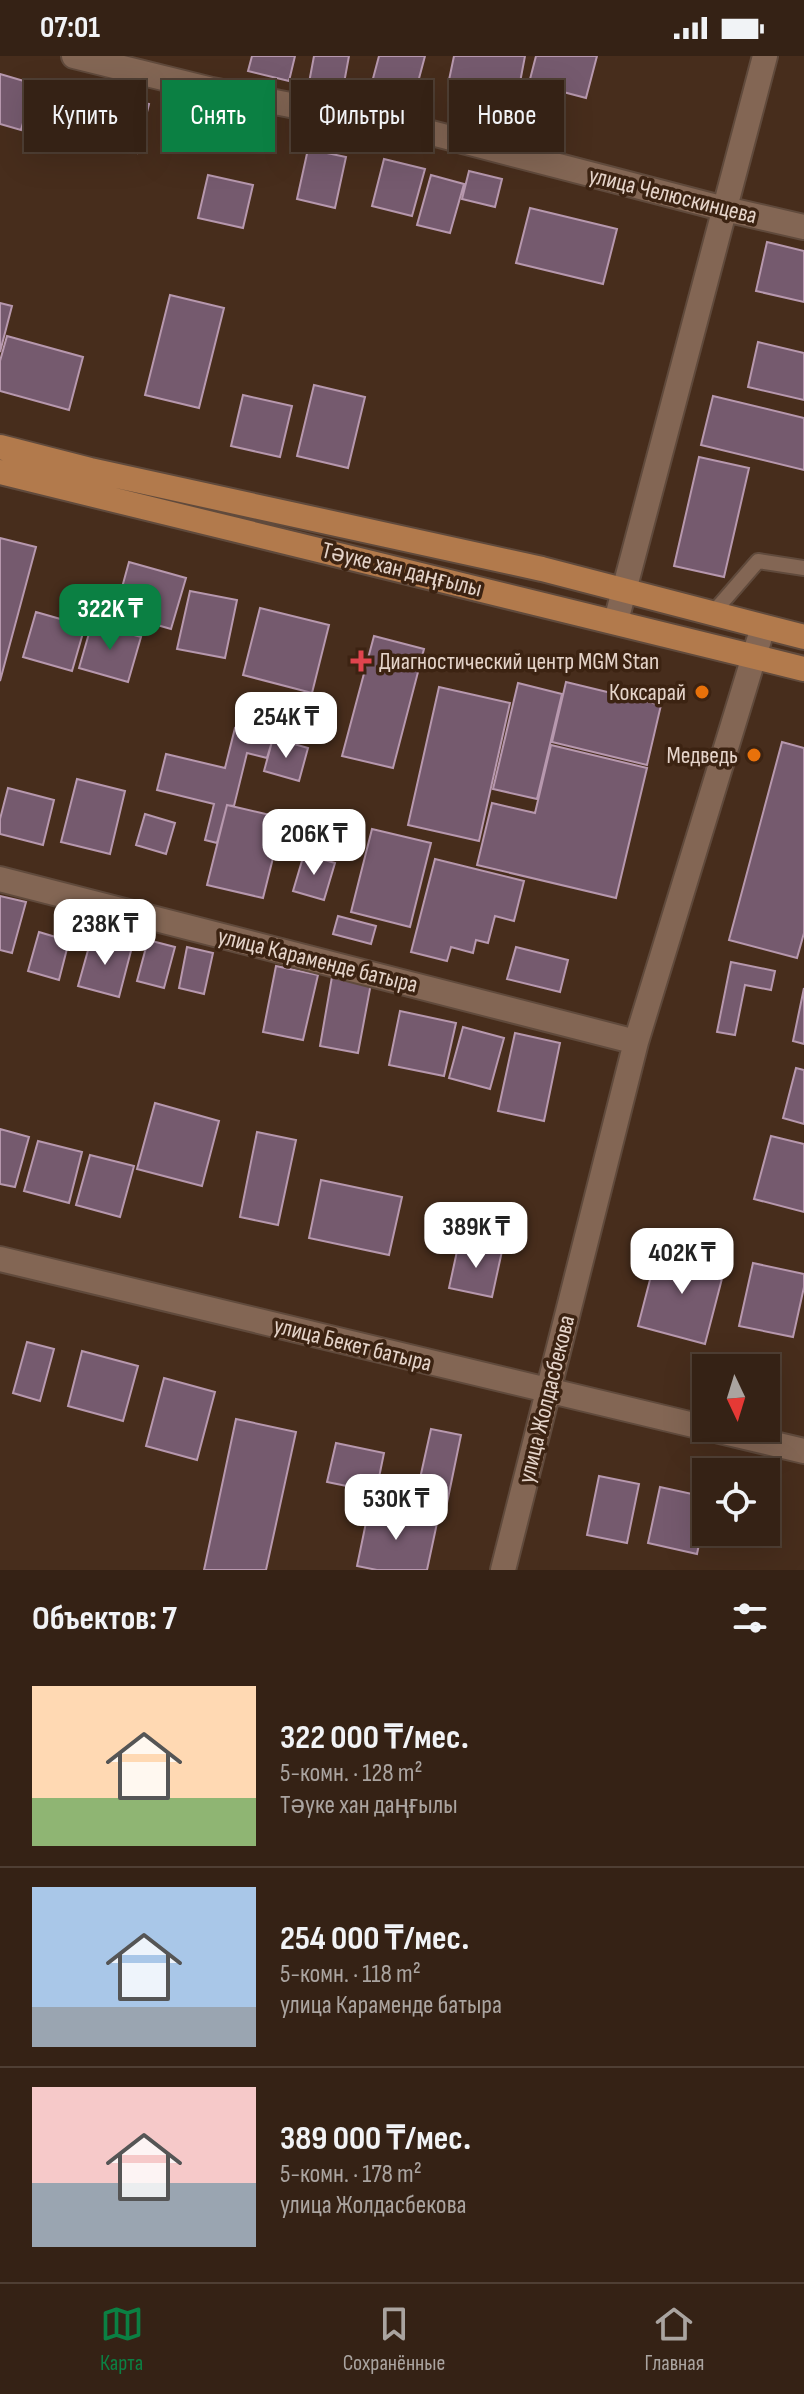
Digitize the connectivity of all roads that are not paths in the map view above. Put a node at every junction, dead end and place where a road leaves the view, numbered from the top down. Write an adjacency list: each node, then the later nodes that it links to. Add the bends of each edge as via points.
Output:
1 (74, 56): 3 (street, улица Челюскинцева, via 212,90 420,130)
2 (765, 56): 3 (street)
3 (725, 209): 4 (street, улица Челюскинцева); 8 (street)
4 (804, 227)
5 (0, 447): 8 (main road, Тәуке хан даңғылы)
6 (0, 472): 10 (main road, Тәуке хан даңғылы)
7 (804, 568): 9 (lane, via 758,561)
8 (624, 591): 9 (main road, Тәуке хан даңғылы); 10 (street)
9 (712, 614): 11 (main road)
10 (616, 621): 13 (main road, Тәуке хан даңғылы)
11 (763, 627): 12 (main road); 13 (street, улица Жолдасбекова)
12 (804, 637)
13 (754, 656): 14 (main road, Тәуке хан даңғылы); 16 (street, улица Жолдасбекова)
14 (804, 669)
15 (0, 879): 16 (street, улица Караменде батыра)
16 (636, 1042): 18 (street, улица Жолдасбекова)
17 (0, 1259): 18 (street, улица Бекет батыра)
18 (548, 1391): 19 (street, улица Бекет батыра); 22 (street, улица Жолдасбекова)
19 (692, 1425)
20 (766, 1442): 21 (street, улица Бекет батыра)
21 (804, 1451)
22 (503, 1570)

